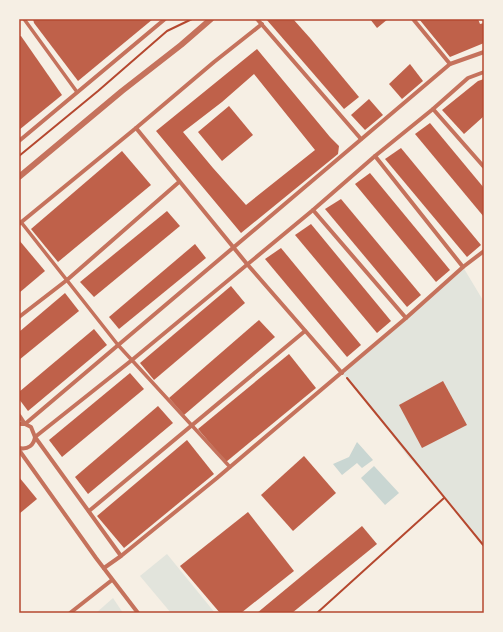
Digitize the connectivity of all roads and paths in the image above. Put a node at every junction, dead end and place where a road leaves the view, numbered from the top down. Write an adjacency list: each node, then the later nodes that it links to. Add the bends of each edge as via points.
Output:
1 (24, 19): 11 (street)
2 (165, 19): 11 (street)
3 (192, 19): 16 (path, via 167,31)
4 (211, 19): 19 (street)
5 (257, 19): 7 (street)
6 (413, 19): 9 (street)
7 (262, 24): 13 (street); 14 (street)
8 (484, 52): 9 (street)
9 (450, 64): 14 (street)
10 (484, 72): 12 (street, via 468,78)
11 (77, 92): 15 (street)
12 (433, 108): 17 (street); 18 (street)
13 (136, 128): 20 (street); 22 (street)
14 (361, 139): 23 (street)
15 (19, 141)
16 (19, 156)
17 (375, 156): 21 (street); 26 (street)
18 (484, 167)
19 (19, 177)
20 (179, 182): 23 (street); 27 (street)
21 (314, 210): 25 (street); 29 (street)
22 (20, 223): 27 (street)
23 (234, 247): 25 (street); 31 (street)
24 (484, 251): 26 (street)
25 (247, 264): 30 (street); 32 (street)
26 (464, 267): 29 (street)
27 (67, 280): 28 (street); 31 (street)
28 (19, 317)
29 (406, 318): 33 (street)
30 (305, 331): 33 (street); 37 (street)
31 (118, 345): 32 (street); 36 (street)
32 (132, 360): 37 (street); 38 (street)
33 (342, 373): 40 (street); 41 (path)
34 (19, 415): 36 (street)
35 (19, 424): 36 (street)
36 (25, 424): 38 (street, via 31,427)
37 (192, 426): 40 (street); 42 (street)
38 (35, 437): 39 (street, via 31,446); 42 (street)
39 (19, 449): 45 (street)
40 (230, 467): 44 (street)
41 (444, 498): 43 (path); 49 (path)
42 (89, 511): 44 (street)
43 (484, 546)
44 (122, 556): 45 (street)
45 (104, 568): 46 (street)
46 (112, 580): 47 (street); 48 (street)
47 (70, 613)
48 (138, 613)
49 (317, 613)

